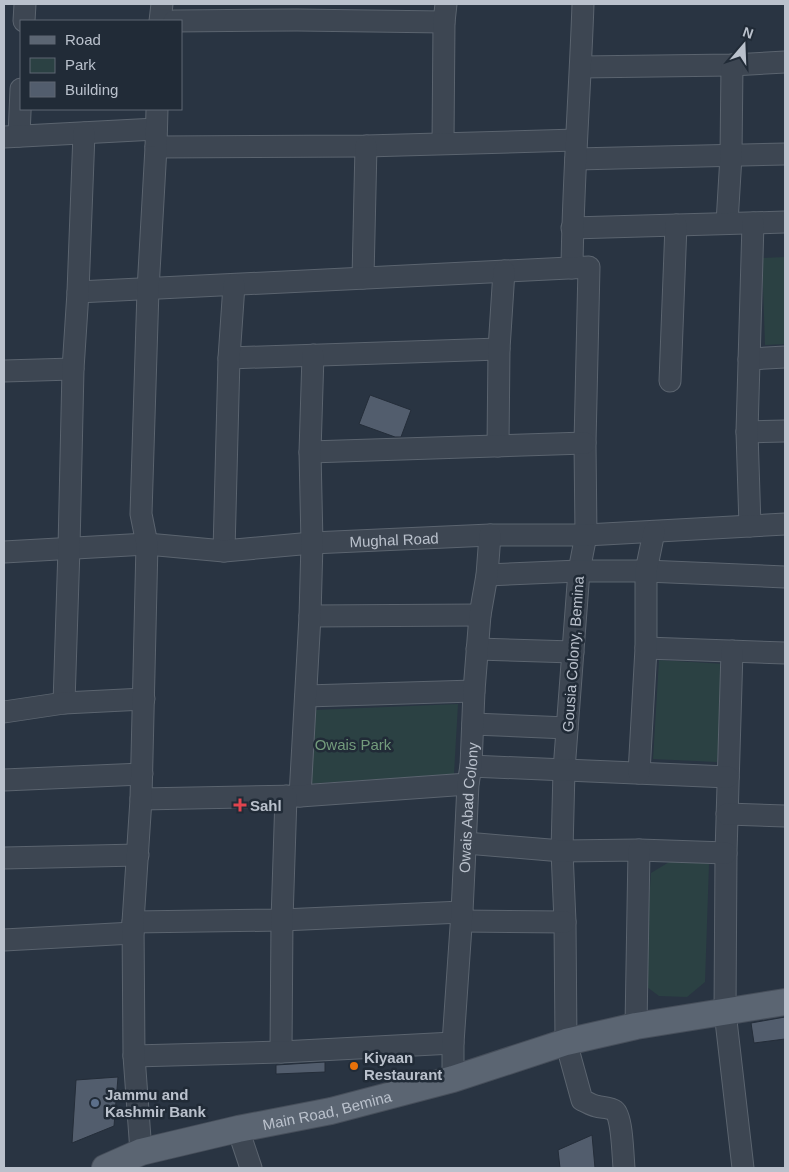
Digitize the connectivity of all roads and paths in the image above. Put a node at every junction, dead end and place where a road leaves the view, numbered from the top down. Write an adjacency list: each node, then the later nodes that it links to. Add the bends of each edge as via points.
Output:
1 (25, 4): 6 (street)
2 (162, 4): 7 (street)
3 (583, 4): 11 (street, Gousia Colony, Bemina)
4 (297, 12): 5 (street); 8 (street)
5 (445, 13): 16 (street)
6 (24, 20)
7 (160, 20)
8 (182, 20)
9 (785, 62): 10 (street)
10 (732, 65): 11 (street); 20 (street)
11 (581, 67): 18 (street, Gousia Colony, Bemina)
12 (20, 94): 15 (street)
13 (156, 128): 14 (street); 17 (street); 30 (street)
14 (84, 133): 15 (street); 31 (street)
15 (12, 137)
16 (442, 143): 17 (street); 18 (street)
17 (366, 146): 28 (street)
18 (576, 149): 20 (street); 25 (street, Gousia Colony, Bemina)
19 (785, 154): 20 (street)
20 (731, 156): 22 (street)
21 (785, 222): 23 (street)
22 (727, 223): 23 (street); 24 (street)
23 (753, 223): 36 (street)
24 (676, 225): 25 (street); 39 (street)
25 (572, 228): 26 (street, Gousia Colony, Bemina)
26 (580, 268): 27 (street); 42 (street, Gousia Colony, Bemina)
27 (504, 271): 28 (street); 32 (street)
28 (363, 278): 29 (street)
29 (234, 285): 30 (street); 35 (street)
30 (148, 290): 31 (street); 51 (street, via 141,514)
31 (78, 292): 37 (street)
32 (499, 349): 33 (street); 43 (street)
33 (313, 355): 35 (street); 44 (street)
34 (785, 357): 36 (street)
35 (229, 358): 53 (street)
36 (749, 359): 41 (street)
37 (73, 369): 38 (street); 52 (street)
38 (4, 371)
39 (670, 381)
40 (785, 431): 41 (street)
41 (747, 432): 46 (street)
42 (585, 443): 43 (street); 49 (street, Gousia Colony, Bemina)
43 (498, 446): 44 (street)
44 (310, 452): 50 (street)
45 (785, 524): 46 (street, Mughal Road)
46 (750, 526): 47 (street, Mughal Road)
47 (654, 532): 49 (street, Mughal Road); 56 (street)
48 (490, 535): 49 (street, Mughal Road); 50 (street, Mughal Road); 57 (street, Owais Abad Colony)
49 (586, 535): 55 (street, Gousia Colony, Bemina)
50 (312, 543): 53 (street, Mughal Road); 60 (street)
51 (147, 544): 52 (street, Mughal Road); 53 (street, Mughal Road); 68 (street)
52 (69, 548): 54 (street, Mughal Road); 69 (street)
53 (224, 551)
54 (4, 552)
55 (579, 571): 56 (street); 57 (street); 64 (street, Gousia Colony, Bemina)
56 (646, 571): 58 (street); 61 (street)
57 (487, 575): 59 (street, Owais Abad Colony)
58 (785, 577)
59 (480, 614): 60 (street); 62 (street, Owais Abad Colony)
60 (310, 616): 67 (street)
61 (646, 648): 63 (street); 74 (street)
62 (477, 649): 64 (street); 66 (street, Owais Abad Colony)
63 (732, 651): 65 (street); 77 (street)
64 (573, 652): 72 (street, Gousia Colony, Bemina)
65 (785, 652)
66 (474, 691): 67 (street); 71 (street, Owais Abad Colony)
67 (306, 696): 79 (street)
68 (144, 699): 69 (street); 75 (street)
69 (64, 703): 70 (street)
70 (4, 712)
71 (473, 724): 72 (street); 76 (street, Owais Abad Colony)
72 (568, 728): 73 (street, Gousia Colony, Bemina)
73 (564, 770): 74 (street); 76 (street); 85 (street, Gousia Colony, Bemina)
74 (640, 773): 77 (street)
75 (142, 774): 78 (street); 80 (street)
76 (469, 775): 79 (street); 83 (street, Owais Abad Colony)
77 (728, 777): 81 (street)
78 (4, 780)
79 (293, 796): 80 (street); 90 (street)
80 (141, 799): 87 (street)
81 (727, 814): 82 (street); 86 (street)
82 (785, 816)
83 (466, 843): 85 (street); 89 (street, Owais Abad Colony)
84 (639, 850): 85 (street); 86 (street); 96 (street)
85 (562, 851): 91 (street, Gousia Colony, Bemina)
86 (726, 853): 95 (street)
87 (138, 855): 88 (street); 92 (street)
88 (4, 858)
89 (462, 916): 90 (street); 91 (street); 98 (street, Owais Abad Colony)
90 (282, 920): 92 (street); 99 (street)
91 (564, 922): 97 (street, Gousia Colony, Bemina)
92 (133, 928): 93 (street); 100 (street)
93 (4, 940)
94 (785, 1002): 95 (main road, Main Road, Bemina)
95 (725, 1012): 96 (main road, Main Road, Bemina); 107 (street)
96 (636, 1026): 97 (main road, Main Road, Bemina)
97 (566, 1042): 101 (main road, Main Road, Bemina); 106 (street, Gousia Colony, Bemina, via 582,1100 616,1111 620,1119)
98 (453, 1043): 99 (street); 101 (street, Owais Abad Colony)
99 (281, 1052): 100 (street)
100 (134, 1056): 103 (street)
101 (453, 1080): 102 (main road, Main Road, Bemina, via 331,1111)
102 (238, 1129): 103 (main road, Main Road, Bemina); 105 (street)
103 (141, 1152): 104 (main road, Main Road, Bemina)
104 (105, 1168)
105 (251, 1168)
106 (624, 1168)
107 (743, 1168)

